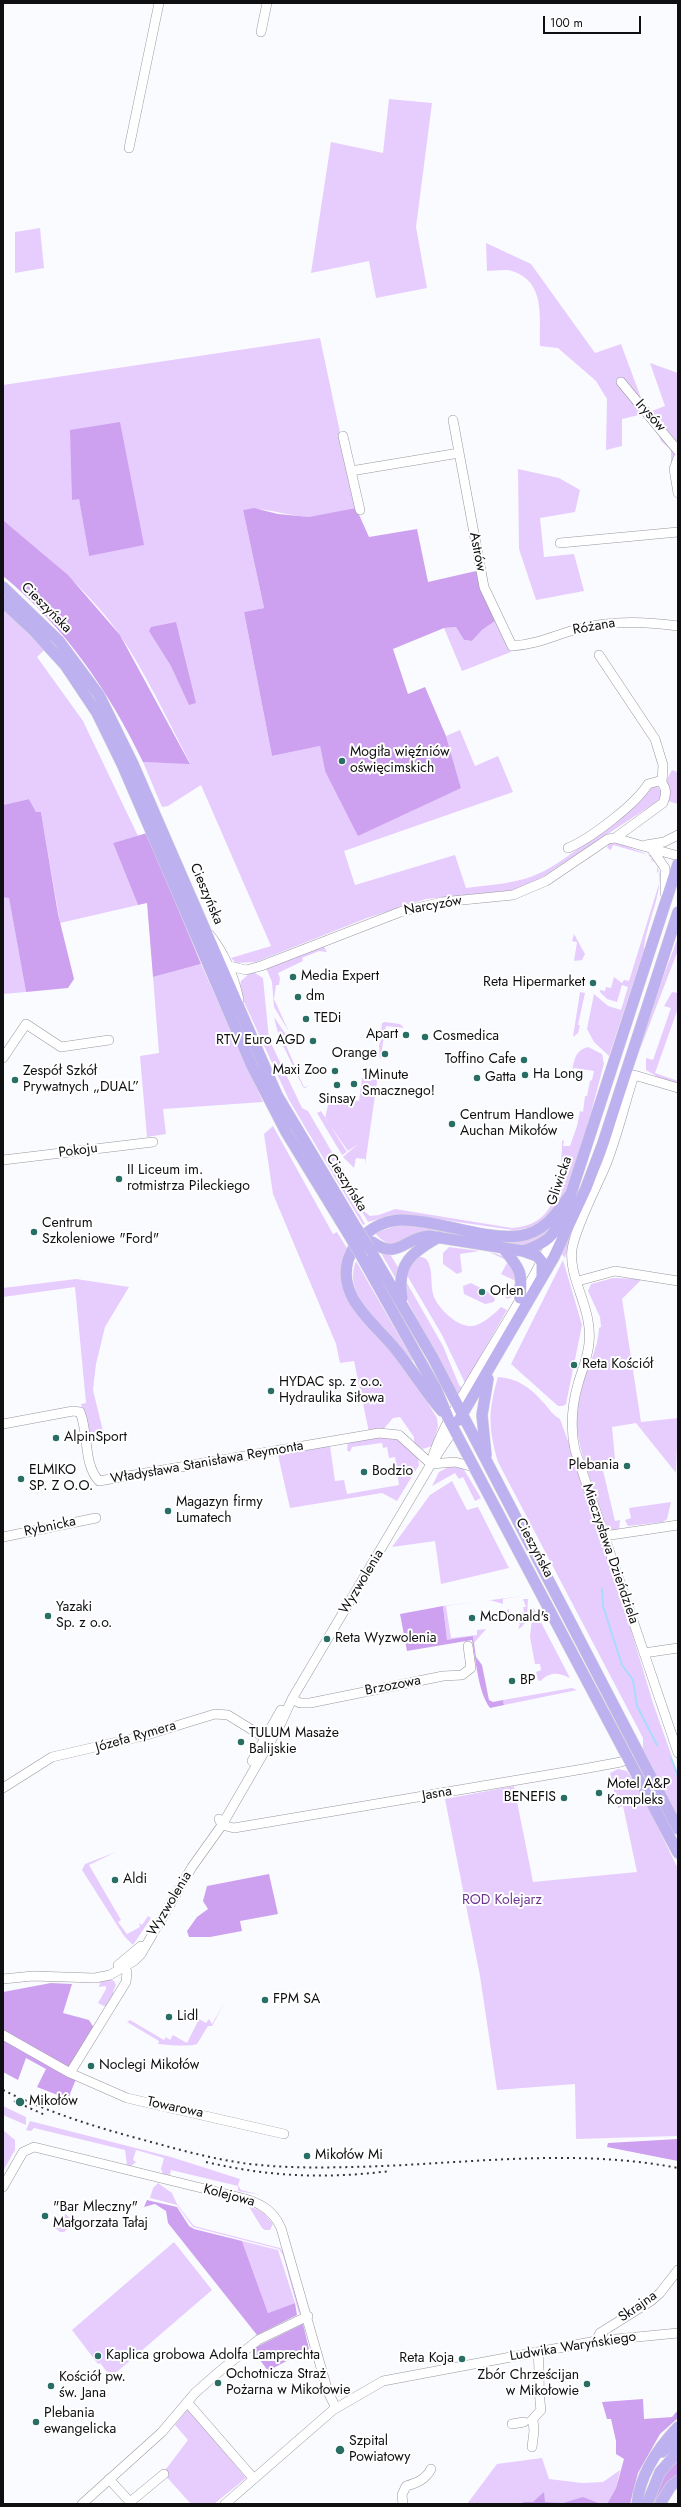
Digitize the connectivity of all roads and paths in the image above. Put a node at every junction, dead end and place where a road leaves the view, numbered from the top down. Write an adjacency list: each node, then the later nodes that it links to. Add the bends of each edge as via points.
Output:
1 (159, 3): 4 (street)
2 (267, 3): 3 (street)
3 (261, 32)
4 (129, 148)
5 (621, 382): 8 (street, Irysów)
6 (453, 420): 9 (street, Astrów)
7 (343, 436): 11 (street)
8 (678, 451)
9 (459, 453): 11 (street); 19 (street, Astrów, via 484,586)
10 (678, 458): 12 (street, via 674,469)
11 (351, 471): 13 (street)
12 (678, 493)
13 (360, 510)
14 (678, 532): 15 (street)
15 (560, 543)
16 (3, 587): 30 (main road, Cieszyńska, via 59,641 99,696 133,764)
17 (3, 602): 41 (main road, Cieszyńska, via 65,665 97,713 122,764 252,1066 286,1132)
18 (678, 626): 19 (street, Różana, via 640,622 598,625 526,645)
19 (512, 646)
20 (599, 655): 21 (street, Narcyzów, via 655,739 662,760)
21 (662, 783): 23 (street, Narcyzów, via 666,792 663,803); 25 (street, via 656,781 648,784 638,798 624,810 582,841)
22 (678, 835): 24 (street)
23 (615, 838): 24 (street); 32 (street, Narcyzów, via 608,839 535,887 513,895 442,902 400,912)
24 (647, 846): 26 (street); 28 (street, via 665,868)
25 (568, 848)
26 (678, 856)
27 (678, 864): 28 (main road, Gliwicka)
28 (664, 902): 40 (main road, Gliwicka, via 588,1147)
29 (678, 912): 47 (main road, Gliwicka, via 603,1143)
30 (204, 927): 31 (street); 34 (main road, Cieszyńska)
31 (228, 966): 32 (street); 33 (street)
32 (246, 970): 33 (street, Narcyzów)
33 (235, 982): 34 (street)
34 (242, 1019): 41 (main road, Cieszyńska, via 277,1095)
35 (109, 1040): 36 (street, via 61,1047 26,1024)
36 (3, 1058)
37 (678, 1088): 50 (street, via 634,1075 606,1165 572,1248 573,1269)
38 (153, 1142): 39 (street, Pokoju)
39 (3, 1160)
40 (569, 1196): 42 (main road, Gliwicka, via 564,1215); 57 (main road, via 550,1222 530,1233 509,1236 414,1221 388,1221 359,1239 350,1253 346,1267 347,1285 354,1301 396,1349)
41 (353, 1232): 44 (main road, Cieszyńska, bridge); 57 (main road, Cieszyńska, bridge, via 363,1259 436,1389)
42 (554, 1234): 46 (main road, via 536,1247); 48 (street, Gliwicka)
43 (438, 1237): 44 (main road, via 422,1236 394,1250); 45 (main road); 53 (main road, via 420,1247 404,1265 400,1289)
44 (370, 1245): 53 (main road, Cieszyńska)
45 (507, 1249): 46 (main road); 48 (main road); 52 (main road, via 520,1270)
46 (523, 1251): 48 (main road, via 537,1256)
47 (554, 1257): 48 (main road); 49 (main road, Gliwicka)
48 (542, 1262): 49 (main road); 52 (street, Gliwicka)
49 (542, 1279): 54 (main road, Gliwicka)
50 (578, 1281): 51 (street, via 615,1271); 63 (street, Mieczysława Dzieńdziela, via 588,1312 590,1334 587,1356 575,1397 573,1442)
51 (678, 1281)
52 (520, 1298): 55 (street, Gliwicka)
53 (402, 1302): 55 (main road, Cieszyńska)
54 (491, 1367): 55 (main road, Gliwicka); 59 (main road, via 482,1415)
55 (459, 1411): 57 (main road, Gliwicka); 59 (main road, Cieszyńska)
56 (3, 1424): 58 (street, Władysława Stanisława Reymonta, via 73,1411 80,1412 84,1422 91,1473 99,1481 379,1433 399,1435)
57 (452, 1424): 58 (street, Wyzwolenia, via 437,1442); 60 (main road, Cieszyńska)
58 (430, 1464): 60 (street, via 454,1462); 68 (street, Wyzwolenia)
59 (488, 1464): 74 (main road, Cieszyńska)
60 (474, 1467): 71 (main road, Cieszyńska)
61 (96, 1518): 64 (street, Rybnicka)
62 (678, 1525): 63 (street)
63 (604, 1536): 67 (street, Mieczysława Dzieńdziela)
64 (3, 1537)
65 (468, 1646): 68 (street, Brzozowa, via 471,1668 462,1675 429,1679 310,1703 300,1703)
66 (678, 1648): 67 (street)
67 (644, 1653): 70 (street, Mieczysława Dzieńdziela)
68 (292, 1699): 69 (street, Wyzwolenia, via 286,1702)
69 (268, 1740): 72 (street, Józefa Rymera, via 228,1715 215,1714 144,1736 52,1757); 73 (street, Wyzwolenia)
70 (678, 1753)
71 (629, 1758): 73 (street, Jasna, via 621,1762 583,1769 244,1826); 75 (main road, Cieszyńska)
72 (3, 1788)
73 (222, 1820): 76 (street, Wyzwolenia, via 201,1846 192,1867 137,1958)
74 (678, 1829)
75 (678, 1853)
76 (122, 1966): 77 (street, Wyzwolenia); 78 (street, Wyzwolenia); 80 (street, via 127,1972 128,1980)
77 (110, 1975): 78 (street, Wyzwolenia, via 87,1979); 80 (street, via 116,1976 119,1981)
78 (77, 1977): 79 (street, Wyzwolenia, via 33,1976)
79 (3, 1979)
80 (120, 1992): 82 (street)
81 (3, 2035): 82 (street, Towarowa)
82 (70, 2073): 83 (street, Towarowa, via 127,2098)
83 (284, 2134)
84 (3, 2187): 86 (street, Kolejowa, via 23,2152 34,2147 252,2200 268,2209 278,2220)
85 (678, 2270): 88 (street, Skrajna, via 660,2293 600,2333)
86 (308, 2316): 90 (street, via 258,2340); 91 (street, Kolejowa, via 328,2392)
87 (678, 2333): 88 (street, Ludwika Waryńskiego)
88 (596, 2341): 89 (street, Ludwika Waryńskiego)
89 (538, 2352): 91 (street, Ludwika Waryńskiego, via 384,2381); 92 (street, via 538,2391 542,2410)
90 (187, 2402): 101 (street, via 162,2432); 102 (street)
91 (336, 2408): 102 (street, Ludwika Waryńskiego)
92 (529, 2421): 93 (street); 96 (street, via 534,2431)
93 (512, 2424)
94 (678, 2427): 98 (main road, via 663,2443)
95 (678, 2440): 98 (main road)
96 (532, 2447)
97 (678, 2452): 109 (main road, via 658,2477)
98 (654, 2459): 108 (main road, via 641,2486)
99 (431, 2469): 107 (street, via 416,2483 406,2486 402,2495)
100 (164, 2474): 104 (street)
101 (109, 2479): 104 (street); 105 (street)
102 (254, 2479): 106 (street, Ludwika Waryńskiego)
103 (678, 2481): 110 (main road, via 671,2486)
104 (129, 2503)
105 (82, 2504)
106 (225, 2504)
107 (403, 2504)
108 (637, 2504)
109 (647, 2504)
110 (660, 2504)

